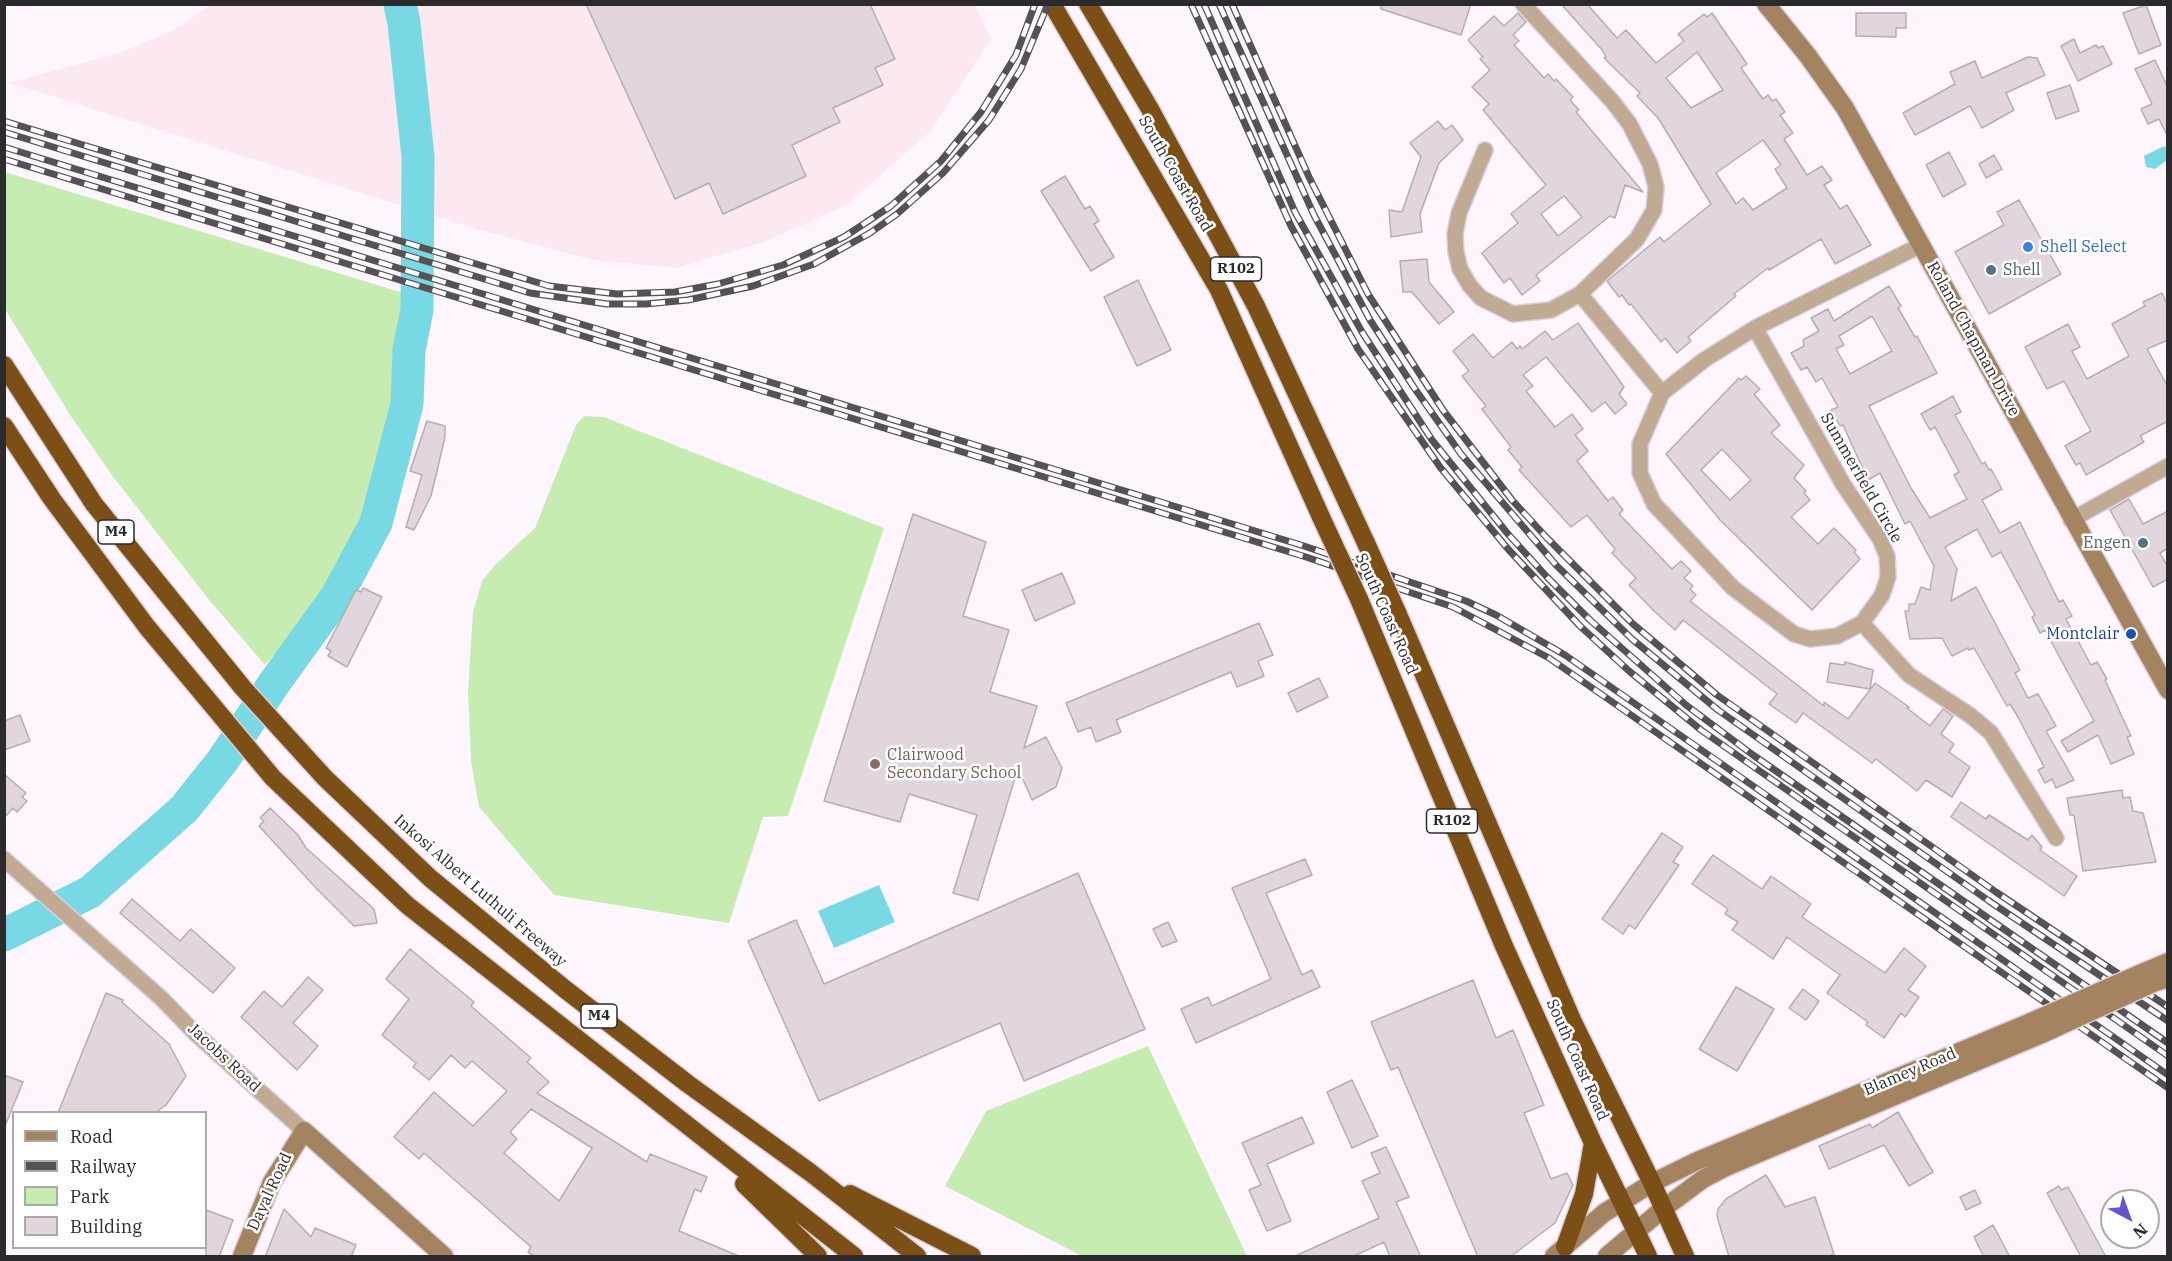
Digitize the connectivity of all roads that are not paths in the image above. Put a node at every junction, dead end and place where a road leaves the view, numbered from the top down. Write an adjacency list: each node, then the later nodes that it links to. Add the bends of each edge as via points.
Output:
1 (1052, 4): 23 (highway, South Coast Road / R102, bridge, via 1219,290 1359,599 1504,946)
2 (1089, 4): 25 (highway, South Coast Road / R102, bridge, via 1256,306 1397,612 1573,1022)
3 (1523, 4): 7 (street, via 1629,123 1641,143 1656,187 1654,210 1637,239)
4 (1766, 4): 6 (street, Roland Chapman Drive, via 1845,108)
5 (1485, 150): 7 (street, via 1459,213 1455,234 1460,269 1470,286 1481,298 1514,314 1551,310)
6 (1921, 244): 8 (street, Summerfield Circle); 13 (street, Roland Chapman Drive)
7 (1580, 294): 10 (street)
8 (1755, 328): 10 (street, Summerfield Circle); 14 (street, Summerfield Circle, via 1887,556 1888,577 1882,595)
9 (4, 365): 24 (highway, Inkosi Albert Luthuli Freeway / M4, via 94,504 243,688 325,778 430,878 548,975)
10 (1662, 393): 14 (street, Summerfield Circle, via 1640,444 1639,458 1646,490 1666,519 1733,588 1794,634 1824,639)
11 (4, 426): 21 (highway, M4, via 52,499 147,627 273,778 407,905)
12 (2168, 466): 13 (street)
13 (2072, 520): 15 (street, Roland Chapman Drive)
14 (1862, 623): 16 (street, via 1909,675 1991,733)
15 (2166, 690)
16 (2056, 838)
17 (4, 859): 22 (street, Jacobs Road)
18 (2168, 962): 19 (street, Blamey Road)
19 (2155, 978): 20 (street, Blamey Road, bridge)
20 (2036, 1028): 25 (street, Blamey Road, via 1697,1161); 27 (street, Blamey Road, via 1726,1167)
21 (683, 1124): 32 (highway); 33 (highway, M4)
22 (304, 1131): 30 (street, Dayal Road, via 272,1182); 31 (street, Jacobs Road)
23 (1593, 1143): 26 (highway, South Coast Road / R102); 29 (highway, via 1584,1194)
24 (811, 1173): 34 (highway, Inkosi Albert Luthuli Freeway / M4); 35 (highway)
25 (1652, 1183): 26 (street); 27 (highway, South Coast Road / R102)
26 (1621, 1200): 28 (highway, South Coast Road / R102); 29 (street)
27 (1664, 1208): 28 (street); 38 (highway, South Coast Road / R102)
28 (1637, 1230): 36 (street); 37 (highway, South Coast Road / R102)
29 (1559, 1252)
30 (242, 1257)
31 (444, 1257)
32 (818, 1257)
33 (854, 1257)
34 (917, 1257)
35 (972, 1257)
36 (1607, 1257)
37 (1648, 1257)
38 (1685, 1257)

